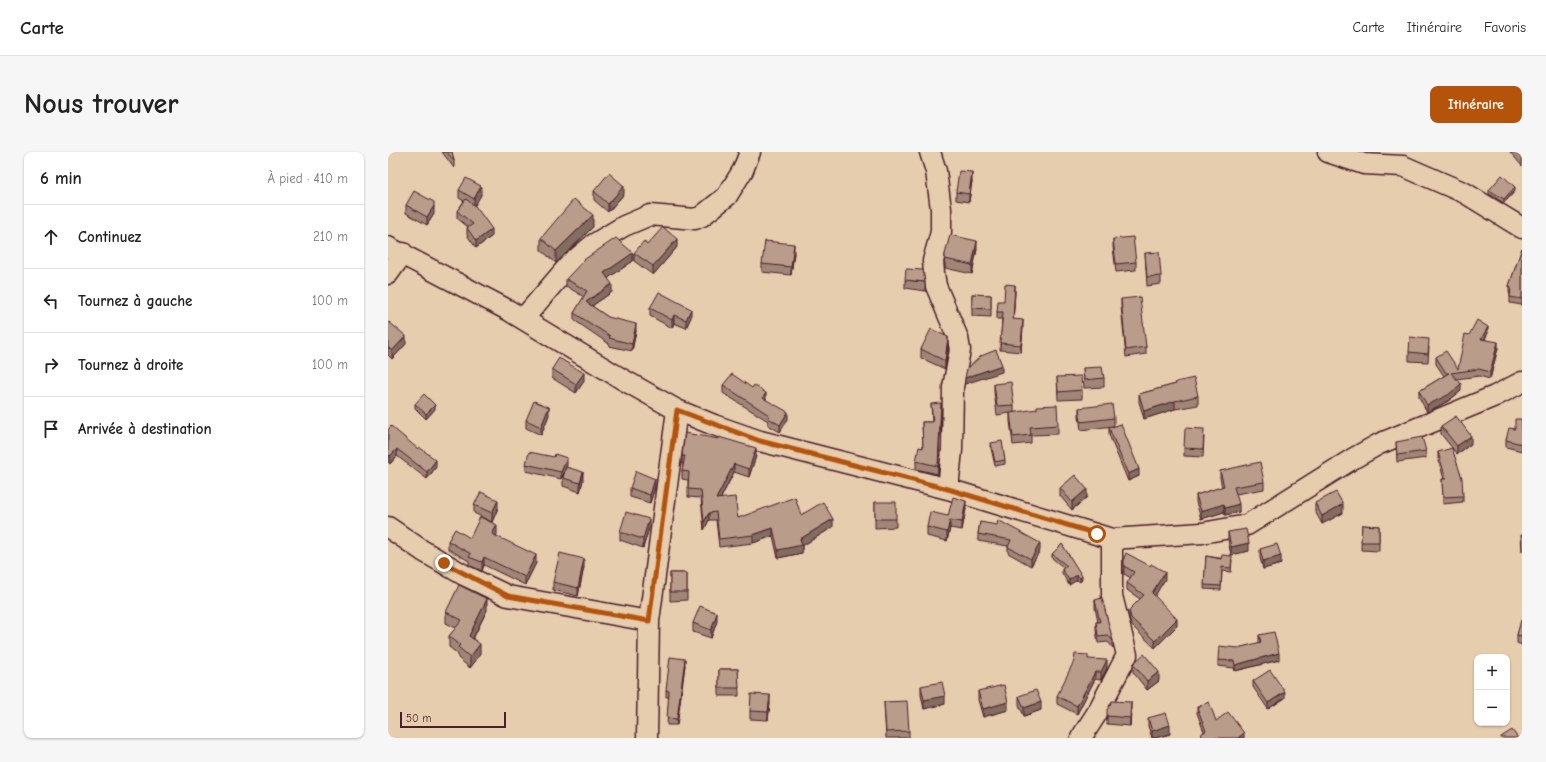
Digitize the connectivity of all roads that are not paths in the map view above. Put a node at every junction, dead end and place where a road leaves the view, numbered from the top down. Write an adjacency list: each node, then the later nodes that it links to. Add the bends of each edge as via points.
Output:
1 (750, 152): 8 (street, via 743,170 727,196 702,216 695,219 650,215 624,226 594,244 570,264)
2 (930, 152): 11 (street, via 940,191 941,209 941,232 933,261 934,273 936,286 958,338 960,350 954,387)
3 (1328, 152): 4 (street, via 1364,164)
4 (1403, 159): 5 (street)
5 (1522, 228)
6 (396, 250): 7 (street); 8 (street)
7 (388, 274)
8 (523, 319): 10 (street)
9 (1522, 382): 13 (street, via 1495,396 1379,444 1247,524 1202,533)
10 (677, 410): 11 (street, via 760,441); 14 (street)
11 (948, 489): 13 (street)
12 (388, 527): 14 (street, via 464,575 508,596)
13 (1112, 539): 16 (street, via 1112,596 1127,655)
14 (649, 621): 15 (street)
15 (647, 738)
16 (1081, 738)

